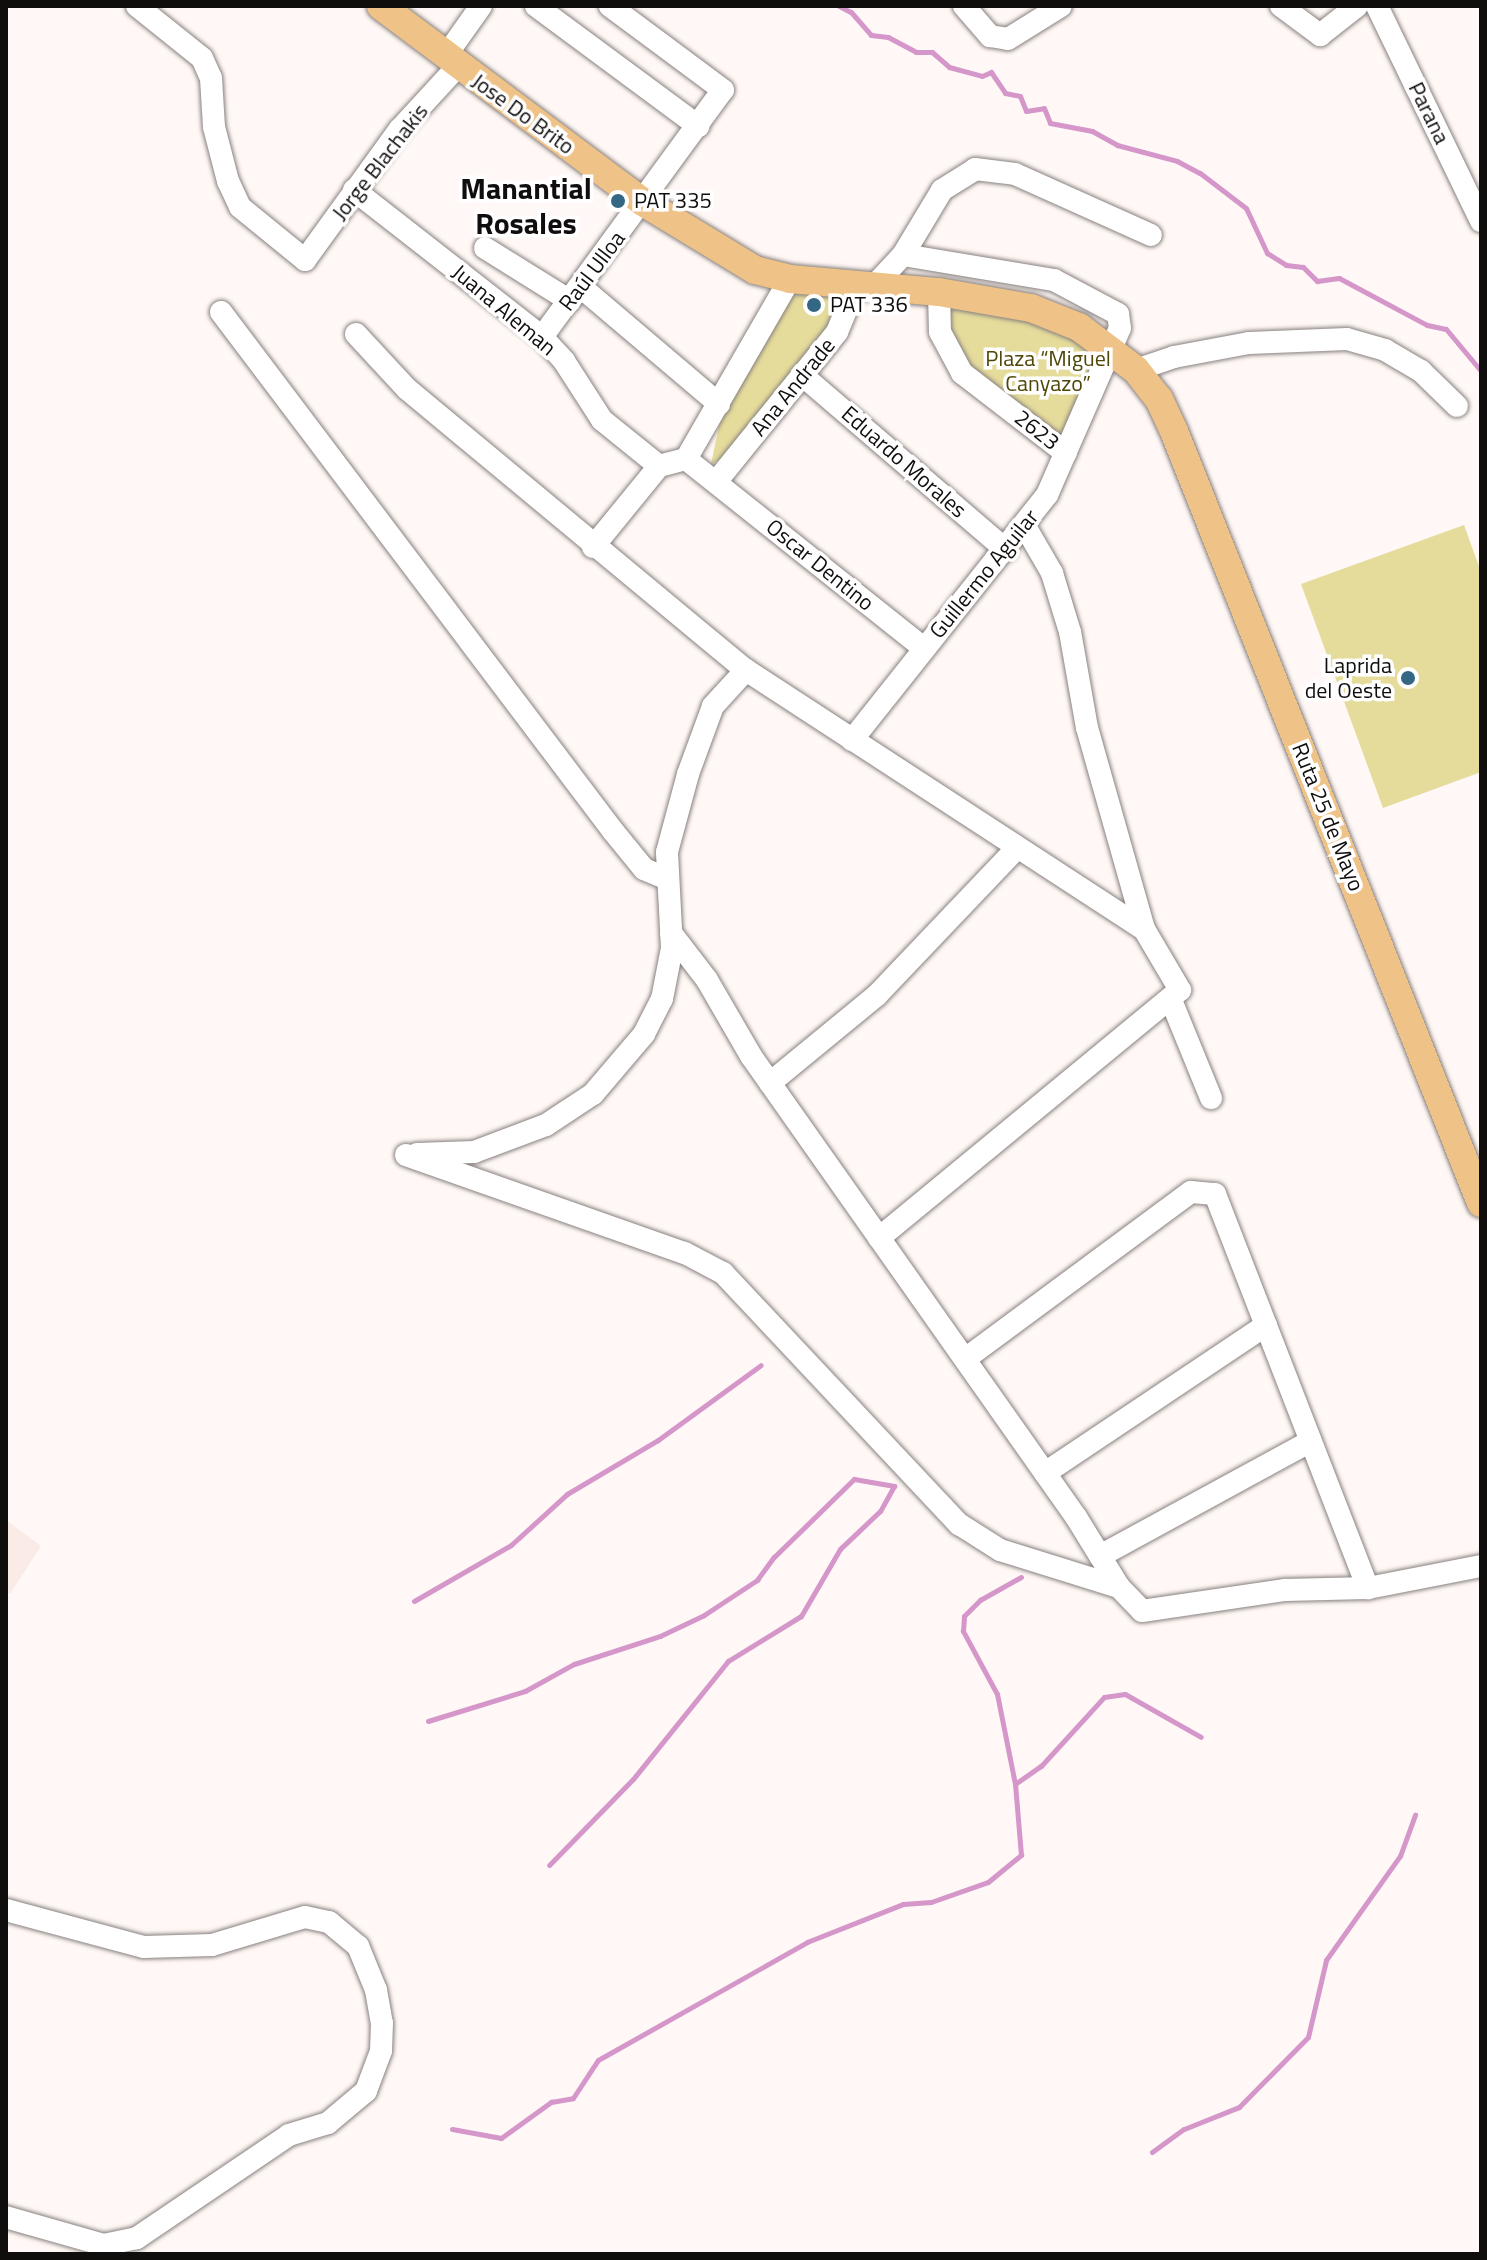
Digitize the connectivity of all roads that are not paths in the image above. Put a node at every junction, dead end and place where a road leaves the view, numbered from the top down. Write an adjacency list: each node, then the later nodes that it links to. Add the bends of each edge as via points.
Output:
1 (137, 6): 13 (street, Jorge Blachakis, via 202,58 211,78 214,127 240,207 305,260)
2 (381, 6): 11 (main road, Jose Do Brito)
3 (481, 6): 11 (street, Jorge Blachakis)
4 (536, 6): 12 (street)
5 (610, 6): 12 (street, Raúl Ulloa, via 723,90)
6 (1061, 6): 10 (street, via 1008,39 990,36)
7 (1281, 6): 8 (street, via 1320,35)
8 (1357, 6)
9 (1377, 6): 15 (street, Parana)
10 (968, 8)
11 (451, 62): 13 (street, Jorge Blachakis); 14 (main road, Jose Do Brito)
12 (698, 126): 14 (street, Raúl Ulloa)
13 (354, 190): 25 (street, Juana Aleman)
14 (643, 202): 19 (main road, Jose Do Brito, via 722,253); 22 (street, Raúl Ulloa)
15 (1481, 221)
16 (1151, 235): 18 (street, via 1015,174 975,169 942,190)
17 (485, 248): 22 (street)
18 (903, 255): 20 (street); 26 (street, via 1054,280 1118,314)
19 (790, 279): 20 (main road, Jose Do Brito); 29 (street)
20 (866, 285): 21 (main road, Jose Do Brito); 28 (street, Ana Andrade)
21 (939, 292): 26 (main road, Jose Do Brito, via 1031,308 1079,327); 32 (street, 2623, via 940,332 962,373)
22 (575, 294): 25 (street, Raúl Ulloa); 29 (street)
23 (221, 312): 43 (street, via 613,831 644,869)
24 (356, 334): 37 (street, via 407,389)
25 (542, 337): 34 (street, Juana Aleman, via 602,420)
26 (1113, 349): 27 (main road, Jose Do Brito); 32 (street, Guillermo Aguilar)
27 (1136, 370): 30 (street, via 1174,357 1274,339 1347,339 1385,350 1421,371); 31 (main road, Jose Do Brito, via 1159,399)
28 (802, 375): 35 (street, Ana Andrade); 38 (street, Eduardo Morales)
29 (719, 404): 33 (street)
30 (1457, 406)
31 (1174, 431): 49 (main road, Ruta 25 de Mayo)
32 (1066, 453): 36 (street, Guillermo Aguilar)
33 (686, 459): 34 (street); 35 (street)
34 (659, 466): 37 (street)
35 (716, 482): 39 (street, Oscar Dentino)
36 (1026, 528): 38 (street, Guillermo Aguilar); 44 (street, via 1052,573 1070,632 1087,728)
37 (593, 547): 40 (street)
38 (1006, 550): 39 (street, Guillermo Aguilar)
39 (924, 648): 41 (street, Guillermo Aguilar)
40 (746, 670): 41 (street); 43 (street, via 713,706 701,731 667,852)
41 (852, 740): 42 (street)
42 (1017, 848): 44 (street); 47 (street, via 877,995)
43 (668, 879): 45 (street)
44 (1144, 929): 46 (street, via 1180,990)
45 (671, 933): 47 (street, via 707,980); 57 (street, via 662,999 624,1063 593,1094 511,1141 474,1152 406,1155 685,1253 723,1273 959,1524 1000,1550)
46 (1171, 1000): 48 (street); 50 (street)
47 (770, 1083): 50 (street)
48 (1211, 1098)
49 (1481, 1203)
50 (879, 1238): 52 (street)
51 (1266, 1325): 52 (street, via 1215,1194 1191,1192); 53 (street); 54 (street)
52 (965, 1359): 54 (street)
53 (1311, 1441): 55 (street); 58 (street)
54 (1045, 1473): 55 (street)
55 (1100, 1556): 57 (street)
56 (1481, 1566): 58 (street)
57 (1119, 1587): 58 (street, via 1142,1611 1285,1590)
58 (1368, 1588)
59 (6, 1910): 60 (street, via 144,1947 212,1945 305,1917 329,1922 358,1946 376,1990 382,2023 381,2051 366,2091 328,2123 289,2135 137,2238 104,2245)
60 (6, 2217)

